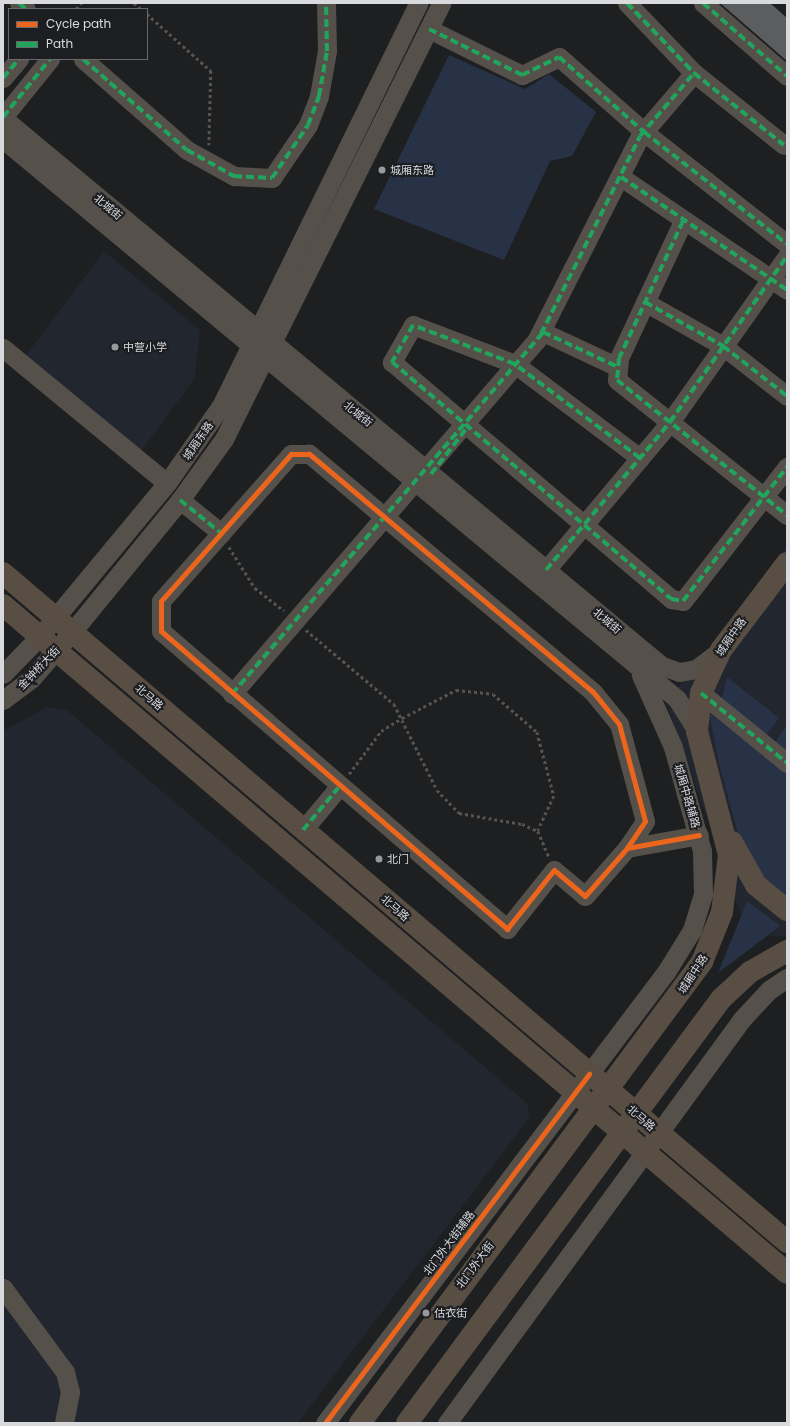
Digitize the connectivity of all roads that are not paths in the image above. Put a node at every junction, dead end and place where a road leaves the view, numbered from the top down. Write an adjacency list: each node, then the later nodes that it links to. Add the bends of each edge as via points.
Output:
1 (326, 3): 9 (street, via 327,51 319,96 308,125 272,178 234,176 187,150)
2 (418, 3): 25 (street, 城厢东路)
3 (441, 3): 6 (street, 城厢东路)
4 (627, 3): 10 (street)
5 (702, 3): 11 (street)
6 (429, 28): 14 (street, via 522,74 559,57); 28 (street, 城厢东路)
7 (17, 60): 12 (street)
8 (49, 60): 13 (street)
9 (84, 60)
10 (694, 73): 14 (street); 16 (street)
11 (787, 76)
12 (3, 78)
13 (3, 117): 25 (street, 北城街)
14 (644, 132): 17 (street); 19 (street)
15 (3, 140): 25 (street, 北城街)
16 (784, 145)
17 (620, 176): 18 (street); 24 (street)
18 (683, 221): 21 (street); 23 (street)
19 (787, 244)
20 (787, 256): 21 (street)
21 (771, 278): 22 (street); 26 (street)
22 (787, 290)
23 (645, 302): 26 (street); 30 (street, via 619,358)
24 (543, 332): 29 (street); 30 (street)
25 (254, 338): 28 (street, 北城街); 37 (street, 城厢东路, via 221,406)
26 (723, 346): 31 (street); 32 (street)
27 (3, 348): 37 (street)
28 (270, 351): 36 (street, 北城街); 39 (street, 城厢东路, via 224,439)
29 (516, 365): 33 (street); 33 (street, via 413,325 392,362); 34 (street)
30 (618, 367): 32 (street, via 617,380)
31 (787, 396)
32 (670, 422): 34 (street); 38 (street)
33 (466, 426): 36 (street); 42 (street)
34 (640, 458): 42 (street)
35 (787, 467): 38 (street)
36 (421, 475): 41 (street); 45 (street, 北城街); 53 (street, 北城街)
37 (167, 483): 48 (street, 城厢东路)
38 (764, 497): 40 (street); 42 (street, via 683,601 671,599)
39 (180, 500): 43 (street); 49 (street, 城厢东路)
40 (787, 515)
41 (383, 516): 43 (street, via 309,454 291,454); 56 (street); 66 (street, via 593,692 619,724 645,821)
42 (583, 526): 45 (street)
43 (221, 533): 56 (street, via 162,601 161,632)
44 (787, 563): 52 (main road, 城厢中路)
45 (546, 570): 52 (street, 北城街, via 639,649 669,669 696,670)
46 (3, 573): 48 (main road, 北马路)
47 (3, 605): 50 (main road, 北马路)
48 (56, 617): 49 (main road, 北马路); 50 (street, 城厢东路)
49 (72, 632): 51 (street, 金钟桥大街); 60 (main road, 北马路)
50 (40, 636): 51 (main road, 北马路); 54 (street, 金钟桥大街)
51 (57, 650): 57 (street, 金钟桥大街, via 32,679); 62 (main road, 北马路)
52 (721, 650): 55 (main road, 城厢中路)
53 (630, 661): 58 (street, 北城街, via 677,698); 65 (street, 城厢中路辅路, via 658,706)
54 (3, 674)
55 (702, 693): 58 (main road, 城厢中路); 59 (street)
56 (232, 694): 61 (street)
57 (3, 700)
58 (697, 731): 63 (main road, 城厢中路)
59 (787, 762)
60 (250, 785): 62 (main road); 64 (main road, 北马路)
61 (338, 788): 64 (street); 66 (street, via 507,929 554,870 585,896)
62 (236, 803): 72 (main road, 北马路)
63 (722, 814): 67 (main road, 城厢中路, via 750,877 768,898); 71 (main road, 城厢中路, via 728,841 729,871 713,938 687,985)
64 (303, 830): 70 (main road, 北马路)
65 (699, 835): 66 (street); 70 (street, 城厢中路辅路, via 704,885 692,930)
66 (627, 848)
67 (787, 910)
68 (787, 951): 74 (main road, via 750,972 730,990)
69 (787, 978): 76 (street, via 769,990 742,1019)
70 (589, 1074): 71 (main road, 北马路); 72 (street, 北门外大街辅路)
71 (607, 1089): 73 (main road, 城厢中路); 74 (main road, 北马路)
72 (574, 1093): 73 (main road, 北马路); 82 (street, 北门外大街辅路)
73 (592, 1108): 75 (main road, 北马路); 83 (main road, 北门外大街)
74 (634, 1113): 75 (main road); 76 (main road, 北马路)
75 (620, 1132): 77 (main road, 北马路); 84 (main road)
76 (657, 1132): 77 (street); 78 (main road, 北马路)
77 (643, 1152): 79 (main road, 北马路); 85 (street)
78 (787, 1242)
79 (787, 1273)
80 (3, 1288): 81 (street, via 66,1372 70,1392)
81 (64, 1423)
82 (326, 1423)
83 (360, 1423)
84 (407, 1423)
85 (447, 1423)

